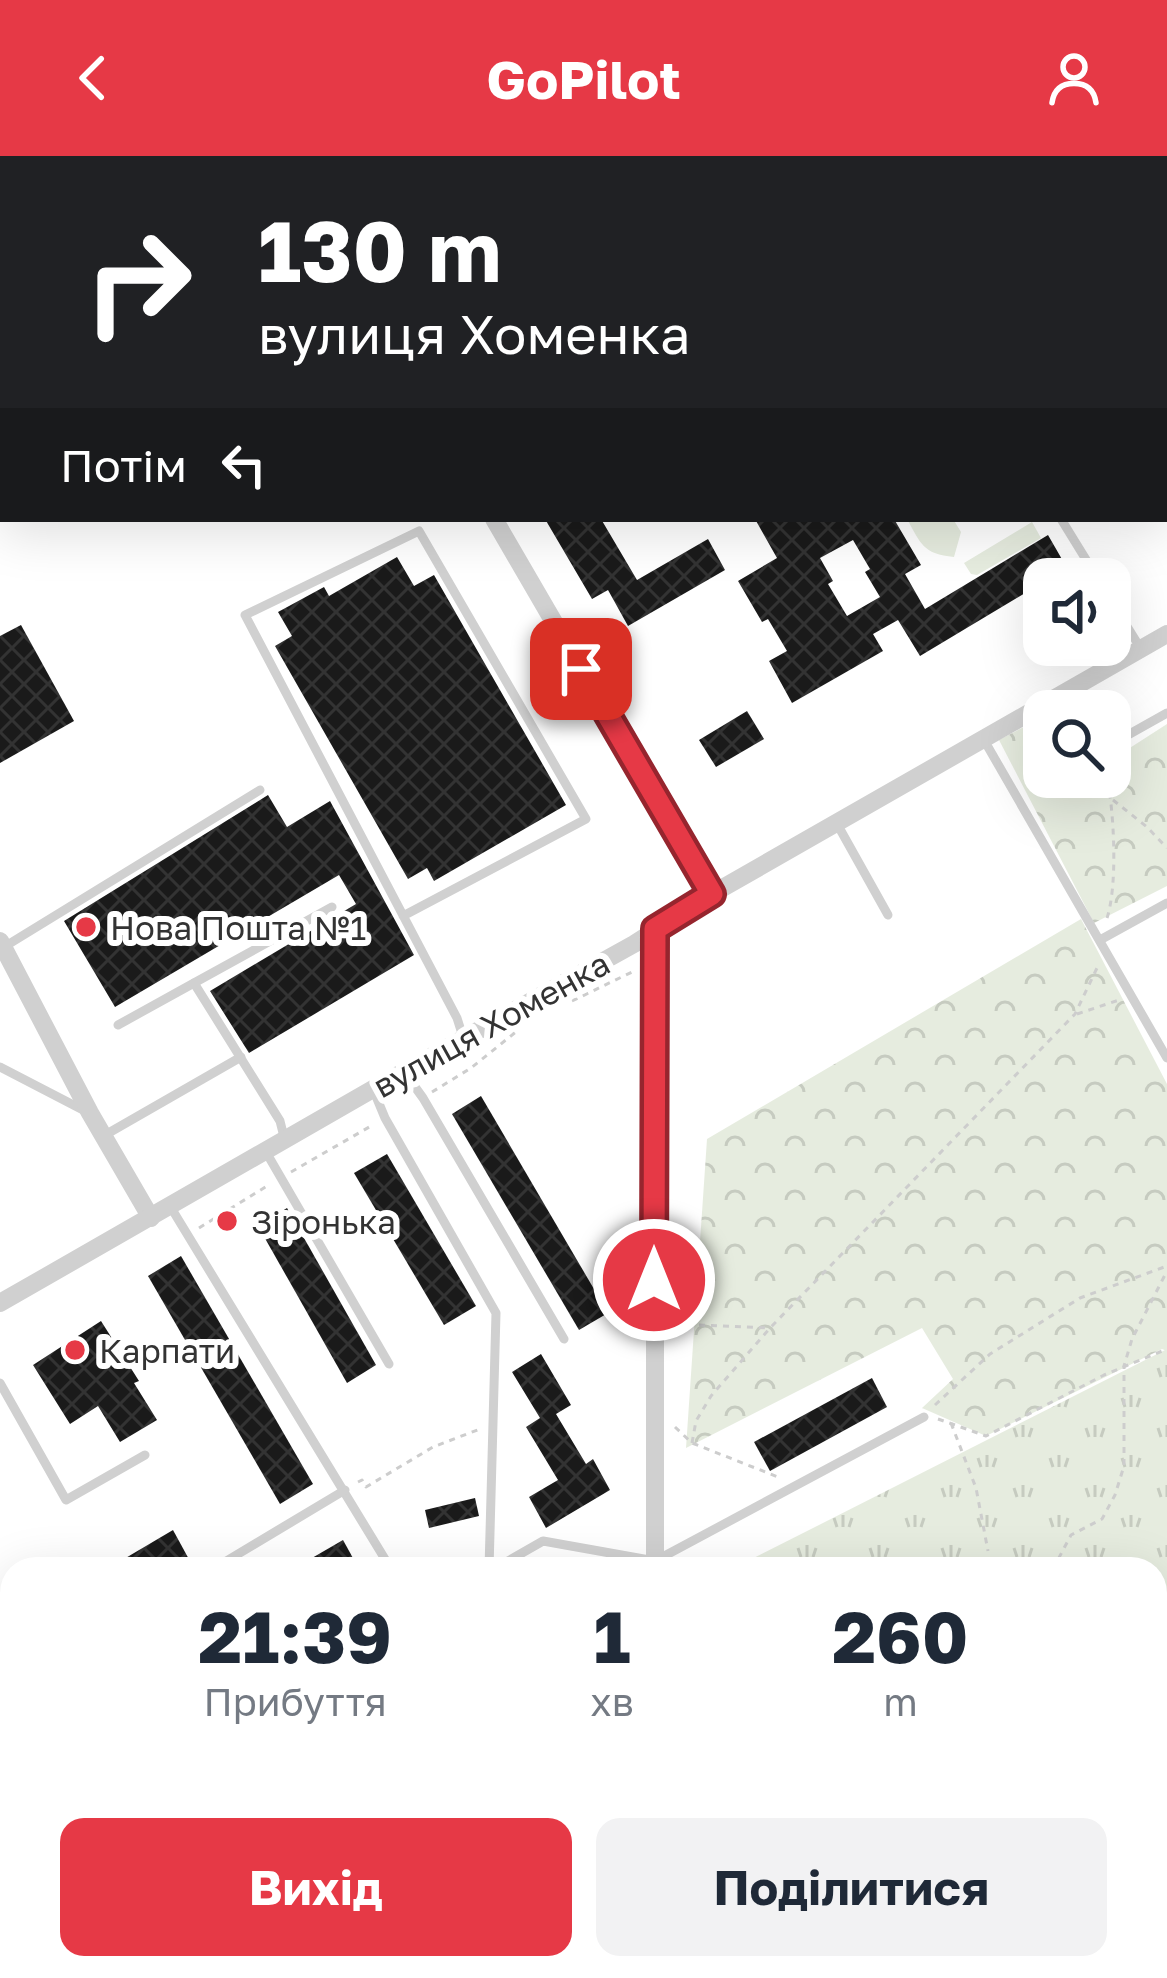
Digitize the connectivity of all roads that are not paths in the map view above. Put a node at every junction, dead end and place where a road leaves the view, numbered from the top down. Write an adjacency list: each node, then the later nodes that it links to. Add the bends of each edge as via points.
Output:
1 (496, 522): 14 (street)
2 (1063, 522): 3 (lane)
3 (1085, 558)
4 (1131, 633): 6 (lane)
5 (1167, 634): 6 (street, вулиця Хоменка)
6 (1141, 649): 7 (street, вулиця Хоменка)
7 (1081, 690)
8 (1167, 713): 10 (lane)
9 (1023, 722): 11 (street, вулиця Хоменка)
10 (1131, 733)
11 (984, 740): 13 (street, вулиця Хоменка); 20 (lane)
12 (260, 790): 21 (lane)
13 (836, 822): 14 (street, вулиця Хоменка); 17 (lane)
14 (712, 894): 19 (street, вулиця Хоменка)
15 (1167, 903): 20 (lane)
16 (332, 907): 22 (lane)
17 (888, 915)
18 (403, 916): 18 (lane, via 245,615 419,531 586,819); 24 (lane)
19 (655, 929): 24 (street, вулиця Хоменка); 48 (street)
20 (1100, 940): 26 (lane)
21 (2, 944): 30 (street)
22 (194, 983): 23 (lane); 25 (lane)
23 (118, 1025)
24 (464, 1040): 28 (street, вулиця Хоменка)
25 (241, 1057): 31 (lane); 32 (lane)
26 (1167, 1058)
27 (0, 1067): 30 (lane)
28 (404, 1073): 29 (street, вулиця Хоменка); 37 (lane)
29 (373, 1089): 32 (street, вулиця Хоменка); 45 (lane, via 496,1313)
30 (90, 1113): 31 (street)
31 (103, 1136): 35 (street)
32 (285, 1141): 33 (street, вулиця Хоменка)
33 (266, 1152): 34 (street, вулиця Хоменка); 38 (lane)
34 (170, 1207): 35 (street, вулиця Хоменка); 42 (lane)
35 (151, 1218): 36 (street, вулиця Хоменка)
36 (0, 1303)
37 (564, 1339)
38 (388, 1364)
39 (0, 1384): 41 (lane, via 66,1500)
40 (924, 1417): 49 (lane)
41 (145, 1455)
42 (345, 1490): 43 (lane); 44 (lane)
43 (233, 1557)
44 (384, 1557)
45 (492, 1557)
46 (514, 1557): 47 (lane, via 543,1541)
47 (618, 1557)
48 (655, 1557)
49 (670, 1557)

